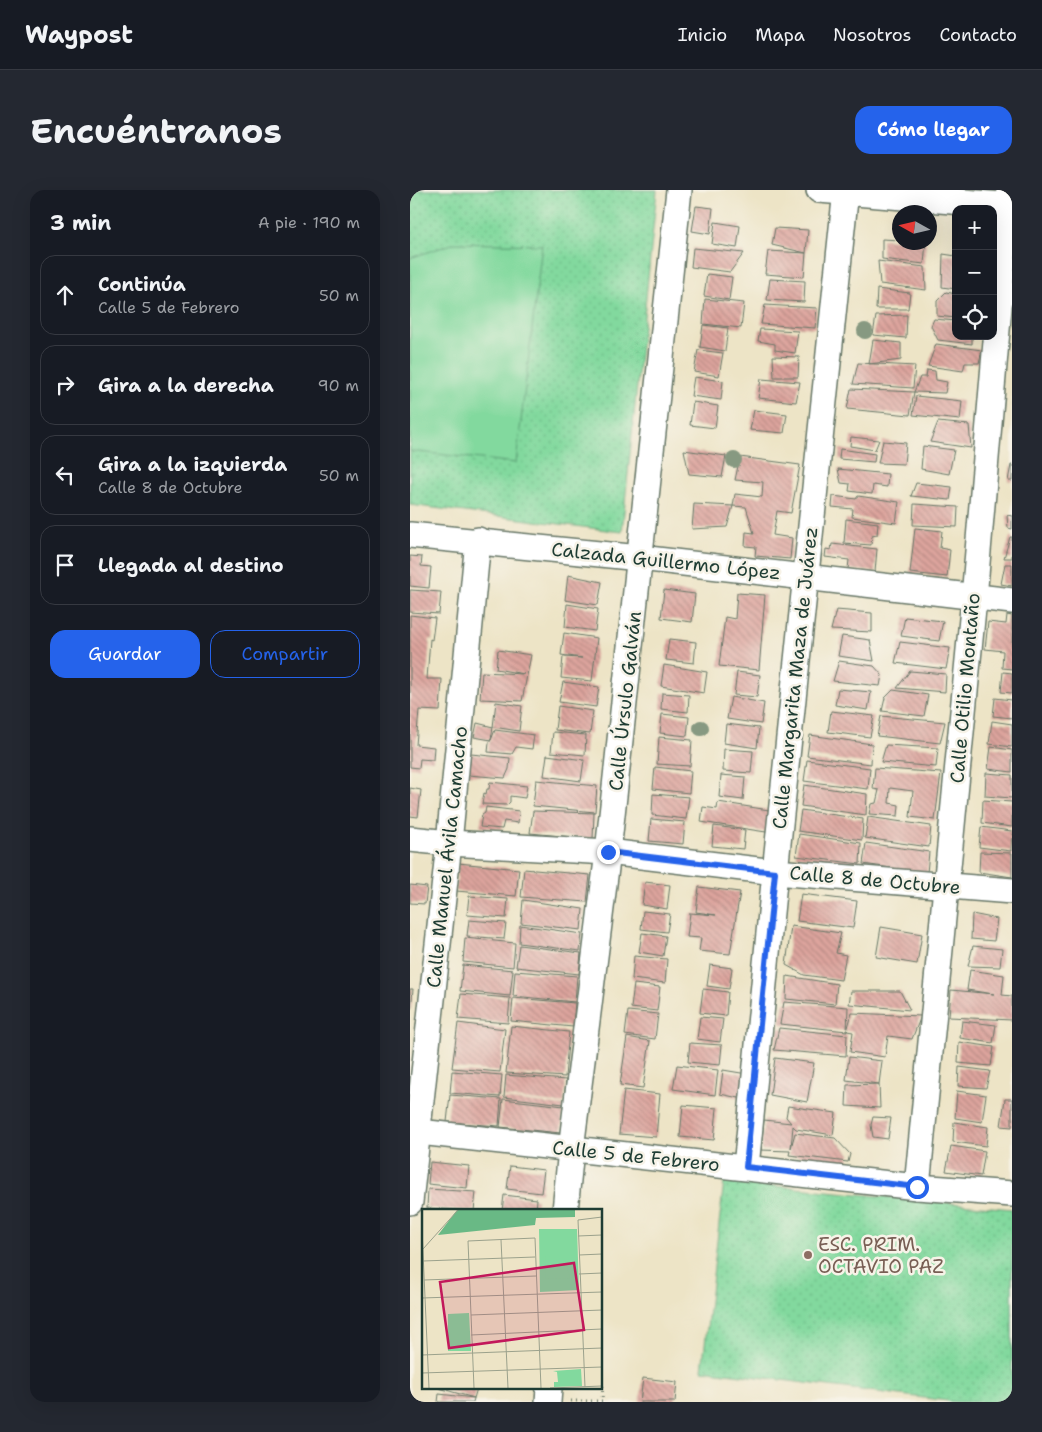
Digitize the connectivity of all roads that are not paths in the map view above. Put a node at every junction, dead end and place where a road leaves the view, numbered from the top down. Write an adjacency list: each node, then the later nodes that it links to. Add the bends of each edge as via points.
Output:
1 (679, 190): 7 (street, Calle Úrsulo Galván)
2 (819, 190): 3 (street)
3 (846, 191): 4 (street); 8 (street, Calle Margarita Maza de Juárez)
4 (1010, 201): 9 (street, Calle Otilio Montaño)
5 (410, 535): 6 (street, Calzada Guillermo López)
6 (478, 540): 7 (street, Calzada Guillermo López); 12 (street, Calle Manuel Ávila Camacho)
7 (640, 558): 8 (street, Calzada Guillermo López); 13 (street, Calle Úrsulo Galván)
8 (805, 577): 9 (street, Calzada Guillermo López); 14 (street, Calle Margarita Maza de Juárez)
9 (974, 598): 10 (street, Calzada Guillermo López); 15 (street, Calle Otilio Montaño)
10 (1012, 601)
11 (410, 839): 12 (street, Calle 8 de Octubre)
12 (449, 843): 13 (street, Calle 8 de Octubre); 17 (street, Calle Manuel Ávila Camacho)
13 (608, 852): 14 (street, Calle 8 de Octubre); 18 (street, Calle Úrsulo Galván)
14 (775, 872): 15 (street, Calle 8 de Octubre); 19 (street, Calle Margarita Maza de Juárez)
15 (947, 885): 16 (street, Calle 8 de Octubre); 20 (street, Calle Otilio Montaño)
16 (1012, 891)
17 (414, 1132): 18 (street, Calle 5 de Febrero); 22 (street, Calle Manuel Ávila Camacho)
18 (571, 1149): 19 (street, Calle 5 de Febrero); 23 (street, Calle Úrsulo Galván)
19 (746, 1167): 20 (street, Calle 5 de Febrero)
20 (917, 1187): 21 (street, Calle 5 de Febrero)
21 (1012, 1194)
22 (410, 1202)
23 (565, 1209)

